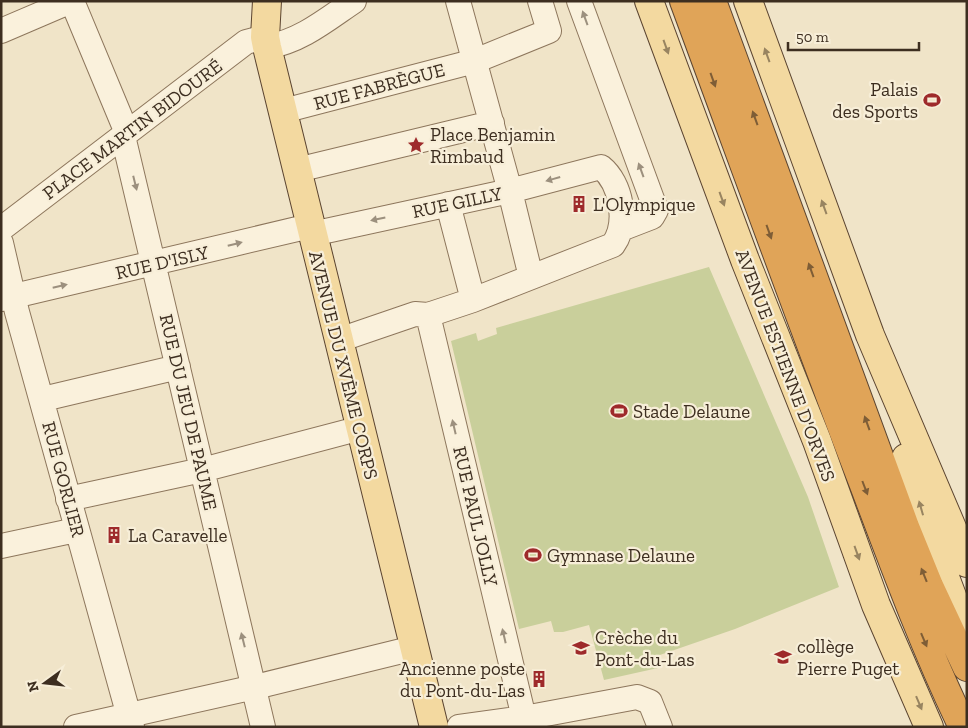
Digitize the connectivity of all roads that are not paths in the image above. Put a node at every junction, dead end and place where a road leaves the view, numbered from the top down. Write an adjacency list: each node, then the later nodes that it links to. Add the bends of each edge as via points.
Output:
1 (71, 1): 11 (street); 16 (street, RUE DU JEU DE PAUME)
2 (267, 1): 12 (main road, AVENUE DU XVÈME CORPS)
3 (354, 1): 12 (street, PLACE MARTIN BIDOURÉ, via 299,38 285,44)
4 (458, 1): 13 (street)
5 (540, 1): 13 (street, RUE FABRÈGUE, via 549,31)
6 (579, 1): 21 (street, one-way to 6, via 652,217 656,210)
7 (649, 1): 50 (main road, AVENUE ESTIENNE D'ORVES, one-way to 50, via 876,605)
8 (684, 1): 51 (highway, one-way to 51, via 899,581)
9 (712, 1): 41 (highway, one-way to 9, via 905,527)
10 (748, 1): 29 (main road, one-way to 10)
11 (1, 31)
12 (266, 42): 14 (main road, AVENUE DU XVÈME CORPS); 16 (street, PLACE MARTIN BIDOURÉ, via 246,42)
13 (475, 61): 14 (street, RUE FABRÈGUE); 15 (street)
14 (283, 111): 17 (main road, AVENUE DU XVÈME CORPS)
15 (492, 123): 17 (street); 18 (street)
16 (125, 134): 20 (street, PLACE MARTIN BIDOURÉ); 24 (street, RUE DU JEU DE PAUME, one-way to 24)
17 (297, 170): 22 (main road, AVENUE DU XVÈME CORPS)
18 (510, 191): 19 (street, RUE GILLY); 21 (street, RUE GILLY, one-way to 18, via 623,217 614,186 610,174 601,167); 25 (street)
19 (448, 204): 22 (street, RUE GILLY, one-way to 22); 27 (street)
20 (1, 229)
21 (621, 229): 25 (street, via 613,245)
22 (311, 230): 24 (street, RUE D'ISLY, one-way to 22); 30 (main road, AVENUE DU XVÈME CORPS)
23 (1, 243): 26 (street, RUE GORLIER)
24 (154, 264): 26 (street, RUE D'ISLY, one-way to 24); 31 (street, RUE DU JEU DE PAUME)
25 (531, 277): 27 (street)
26 (6, 290): 32 (street, RUE GORLIER)
27 (473, 300): 28 (street)
28 (428, 314): 30 (street, via 415,314); 43 (street, RUE PAUL JOLLY, one-way to 28)
29 (870, 335): 38 (main road); 39 (main road, one-way to 29, via 925,524)
30 (339, 340): 33 (main road, AVENUE DU XVÈME CORPS)
31 (178, 367): 32 (street); 34 (street, RUE DU JEU DE PAUME)
32 (42, 399): 35 (street, RUE GORLIER)
33 (361, 428): 34 (street); 40 (main road, AVENUE DU XVÈME CORPS)
34 (202, 470): 35 (street); 42 (street, RUE DU JEU DE PAUME, one-way to 34)
35 (68, 499): 36 (street, RUE GORLIER)
36 (76, 530): 37 (street); 44 (street, RUE GORLIER)
37 (1, 546)
38 (967, 563)
39 (967, 636)
40 (414, 648): 42 (street); 47 (main road, AVENUE DU XVÈME CORPS)
41 (967, 667)
42 (255, 687): 44 (street); 46 (street, RUE DU JEU DE PAUME)
43 (524, 718): 48 (street); 49 (street, via 637,697 650,702)
44 (130, 721): 45 (street)
45 (76, 727)
46 (264, 727)
47 (434, 727)
48 (459, 727)
49 (660, 727)
50 (929, 727)
51 (963, 727)

